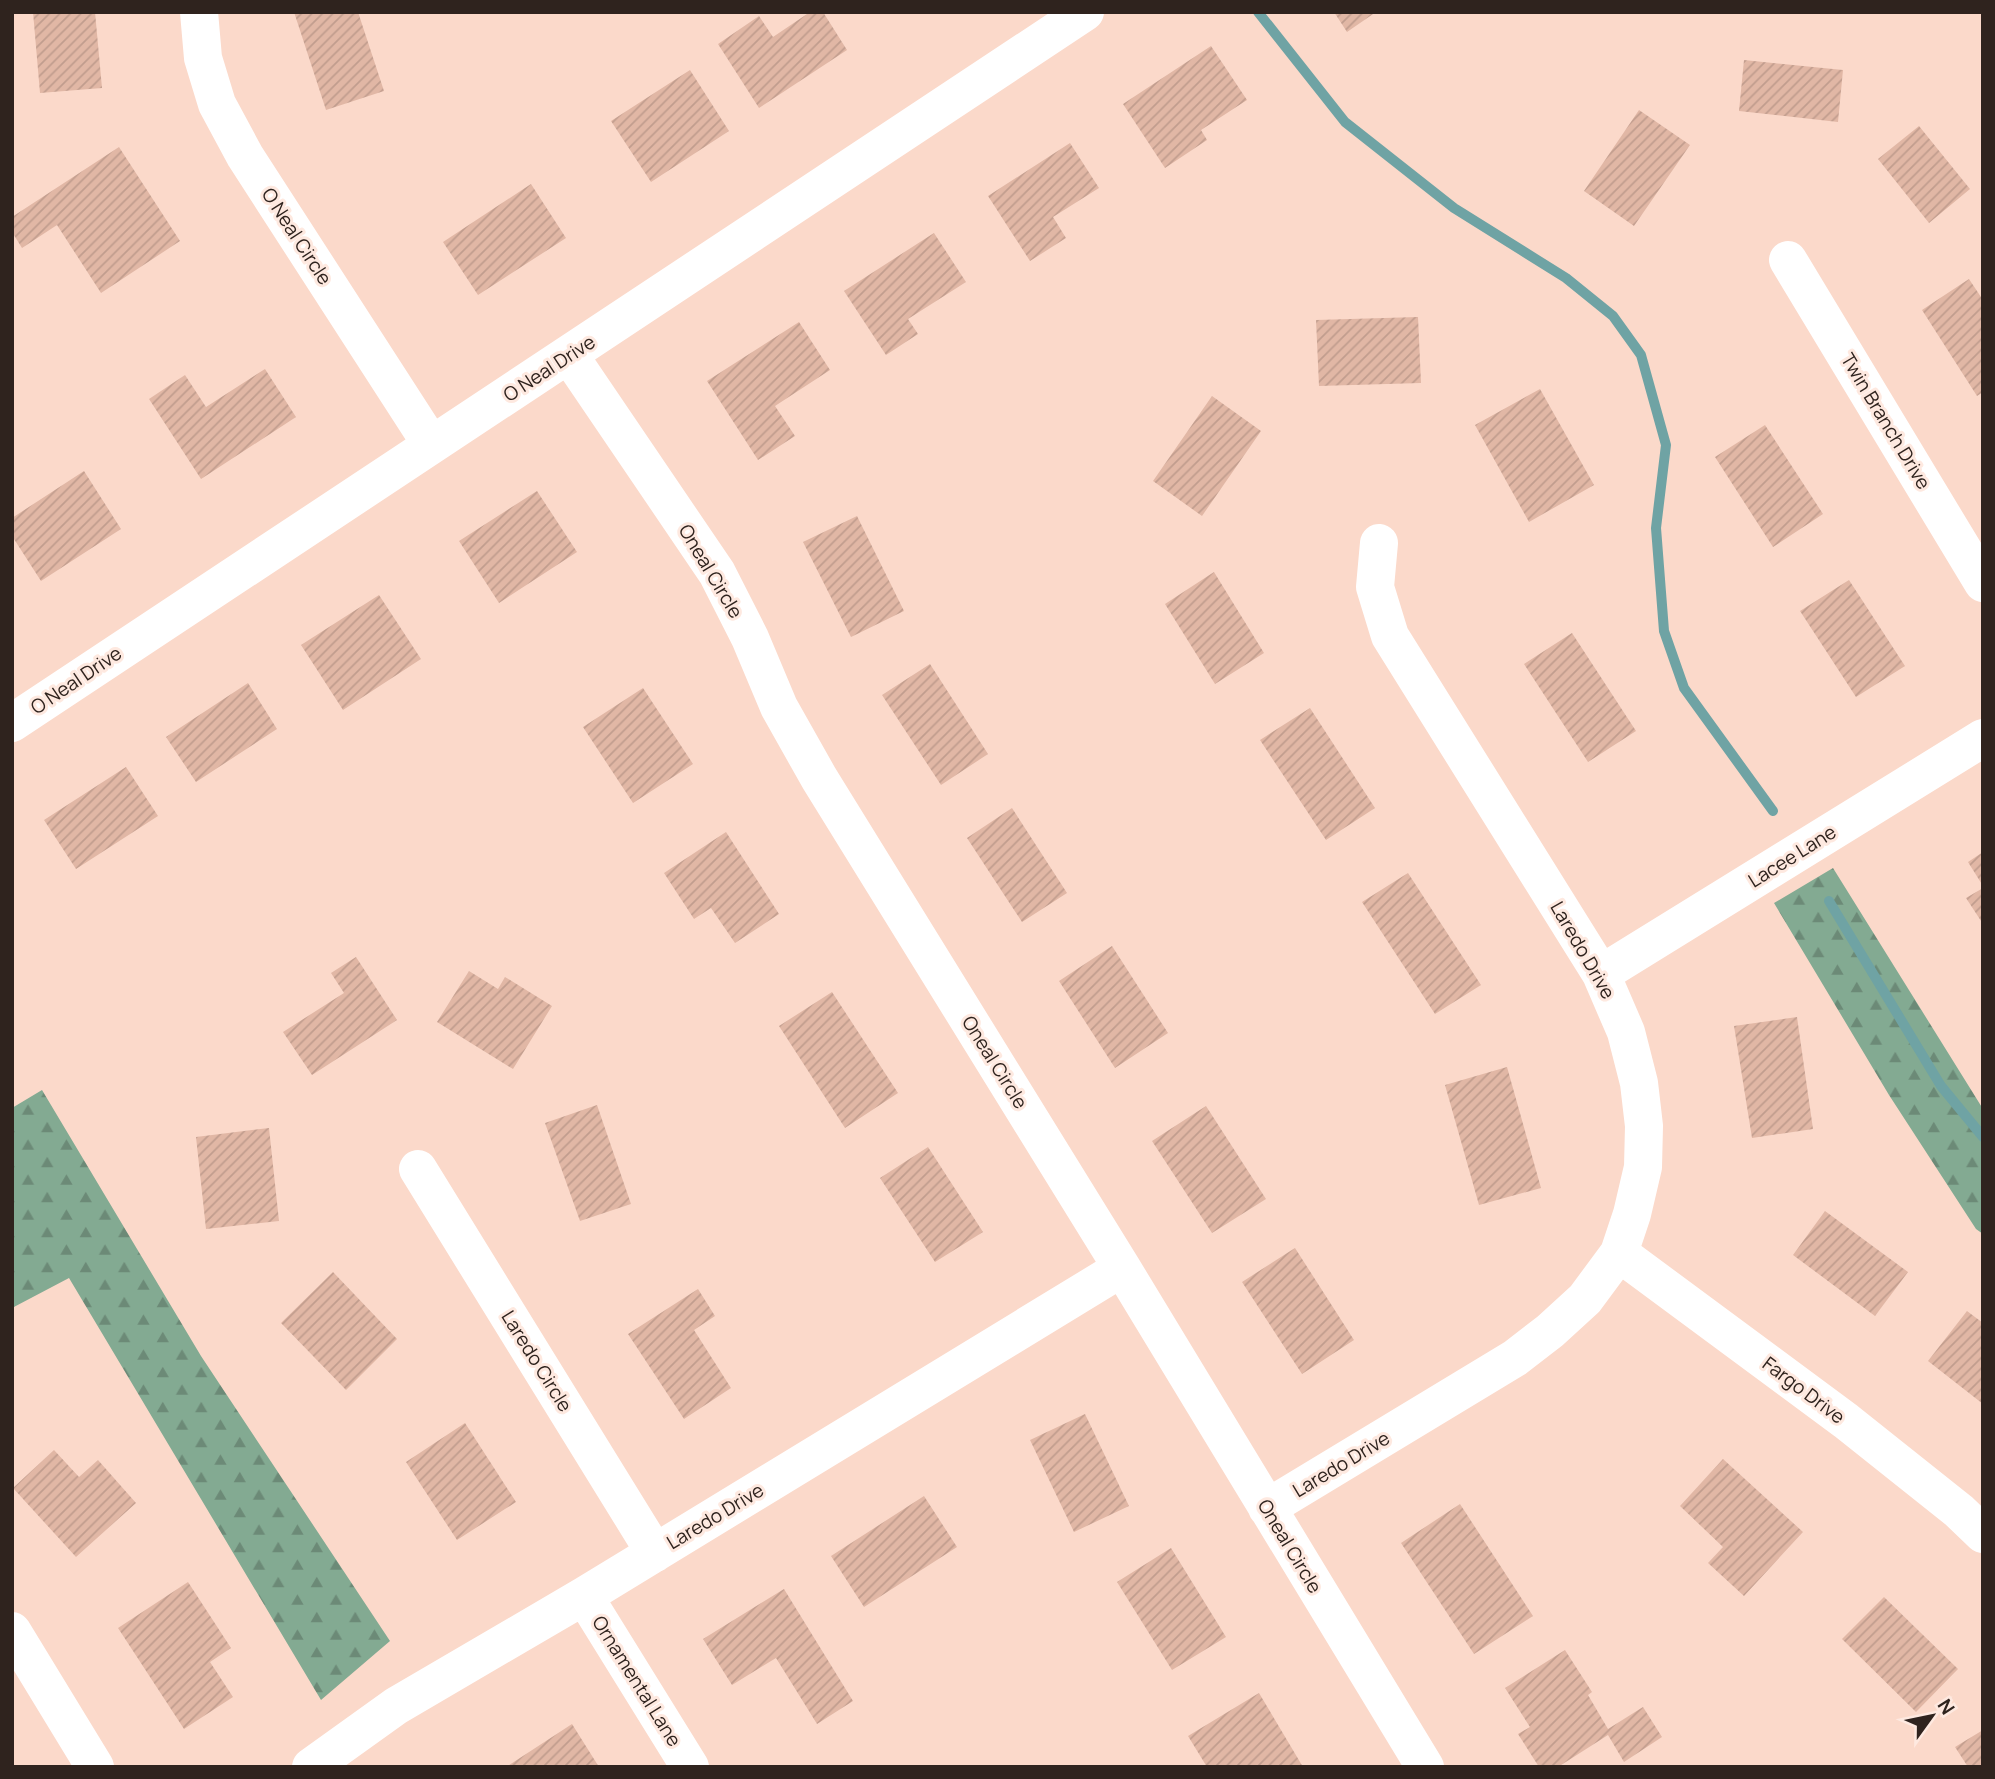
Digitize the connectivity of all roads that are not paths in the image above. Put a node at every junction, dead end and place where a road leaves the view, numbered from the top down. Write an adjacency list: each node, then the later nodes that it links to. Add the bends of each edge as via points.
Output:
1 (199, 12): 5 (street, O Neal Circle, via 203,58 217,104 245,156)
2 (1085, 12): 4 (street, O Neal Drive)
3 (1788, 260): 7 (street, Twin Branch Drive)
4 (569, 355): 5 (street, O Neal Drive); 13 (street, Oneal Circle, via 716,573 779,707 819,778)
5 (431, 444): 8 (street, O Neal Drive)
6 (1379, 543): 10 (street, Laredo Drive, via 1375,587 1390,636)
7 (1983, 583)
8 (12, 723)
9 (1983, 738): 10 (street, Lacee Lane)
10 (1601, 974): 12 (street, Laredo Drive, via 1626,1032 1644,1126 1643,1167)
11 (418, 1169): 16 (street, Laredo Circle)
12 (1619, 1253): 14 (street, Laredo Drive, via 1585,1299 1515,1358); 15 (street, Fargo Drive, via 1846,1422)
13 (1122, 1268): 14 (street, Oneal Circle); 16 (street, Laredo Drive)
14 (1267, 1508): 22 (street, Oneal Circle)
15 (1983, 1534)
16 (655, 1553): 17 (street, Laredo Drive)
17 (584, 1596): 20 (street, Laredo Drive, via 396,1706); 21 (street, Ornamental Lane)
18 (12, 1631): 19 (street)
19 (95, 1767)
20 (310, 1767)
21 (690, 1767)
22 (1425, 1767)

